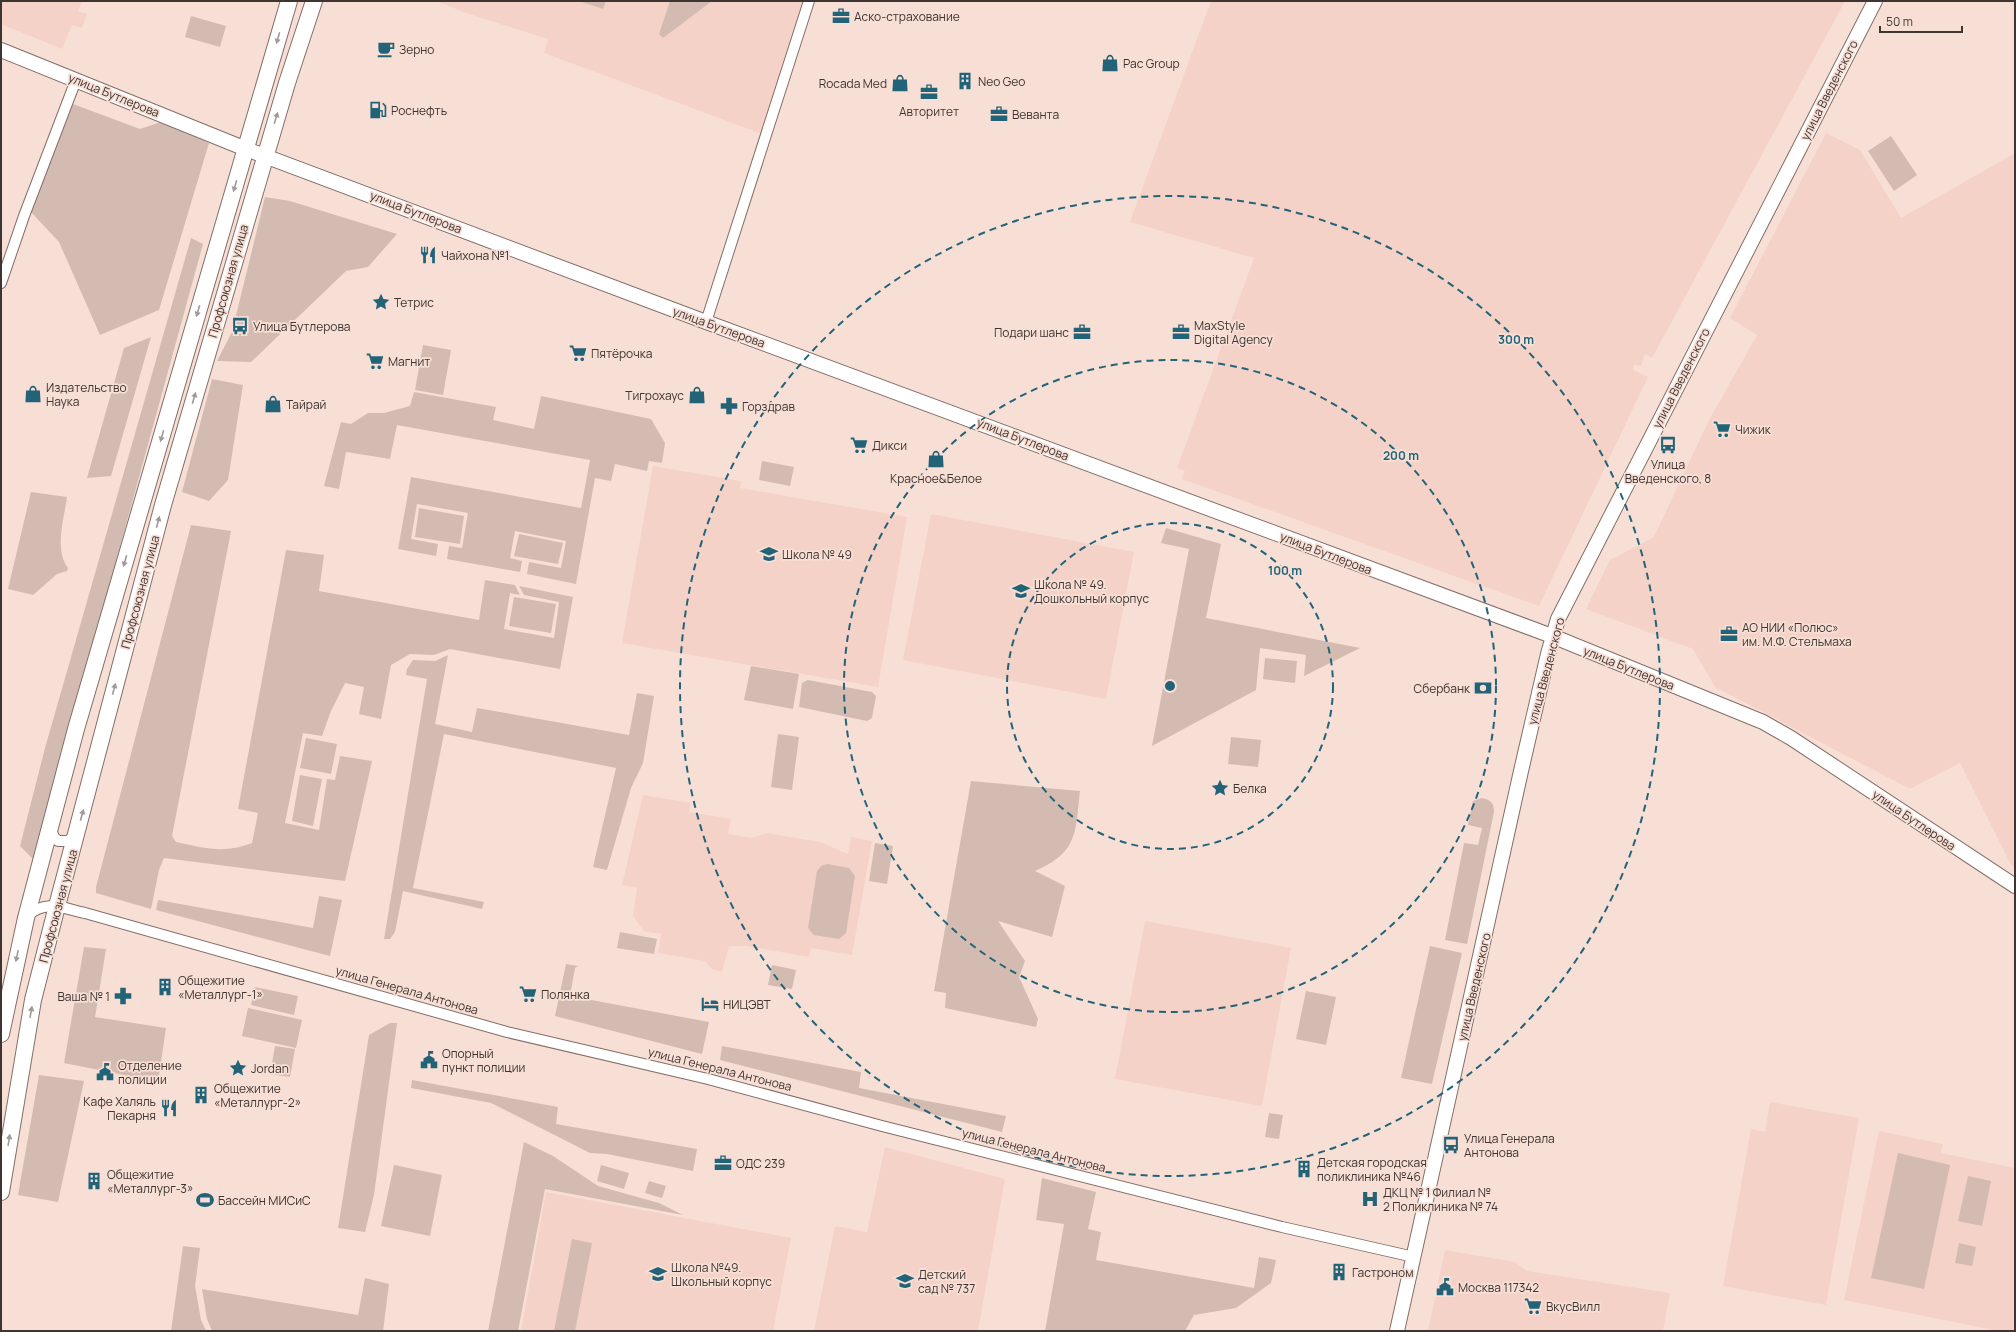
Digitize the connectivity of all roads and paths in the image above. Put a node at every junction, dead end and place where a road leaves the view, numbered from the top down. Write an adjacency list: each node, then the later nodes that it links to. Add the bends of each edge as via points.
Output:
1 (289, 1): 7 (main road, Профсоюзная улица, one-way to 7)
2 (314, 1): 8 (main road, Профсоюзная улица, one-way to 2)
3 (809, 1): 10 (street)
4 (1875, 1): 11 (street, улица Введенского, via 1558,619)
5 (1, 50): 6 (street, улица Бутлерова)
6 (76, 80): 7 (street, улица Бутлерова); 9 (street)
7 (246, 149): 8 (street, улица Бутлерова); 12 (main road, Профсоюзная улица, one-way to 12)
8 (265, 156): 10 (street, улица Бутлерова); 13 (main road, Профсоюзная улица, one-way to 8, via 160,515)
9 (1, 283)
10 (706, 322): 11 (street, улица Бутлерова)
11 (1552, 636): 14 (street, улица Бутлерова, via 1763,722); 19 (street, улица Введенского)
12 (50, 826): 13 (street, via 54,837 63,842); 16 (main road, Профсоюзная улица)
13 (77, 832): 15 (main road, Профсоюзная улица)
14 (2015, 886)
15 (57, 906): 16 (street, улица Генерала Антонова, via 45,905 36,908); 18 (main road, Профсоюзная улица, one-way to 15, via 33,1000); 19 (street, улица Генерала Антонова, via 507,1032 722,1082 882,1126 1282,1227)
16 (26, 918): 17 (main road, Профсоюзная улица, one-way to 17)
17 (1, 1034)
18 (1, 1192)
19 (1414, 1257): 20 (street, улица Введенского)
20 (1397, 1331)

